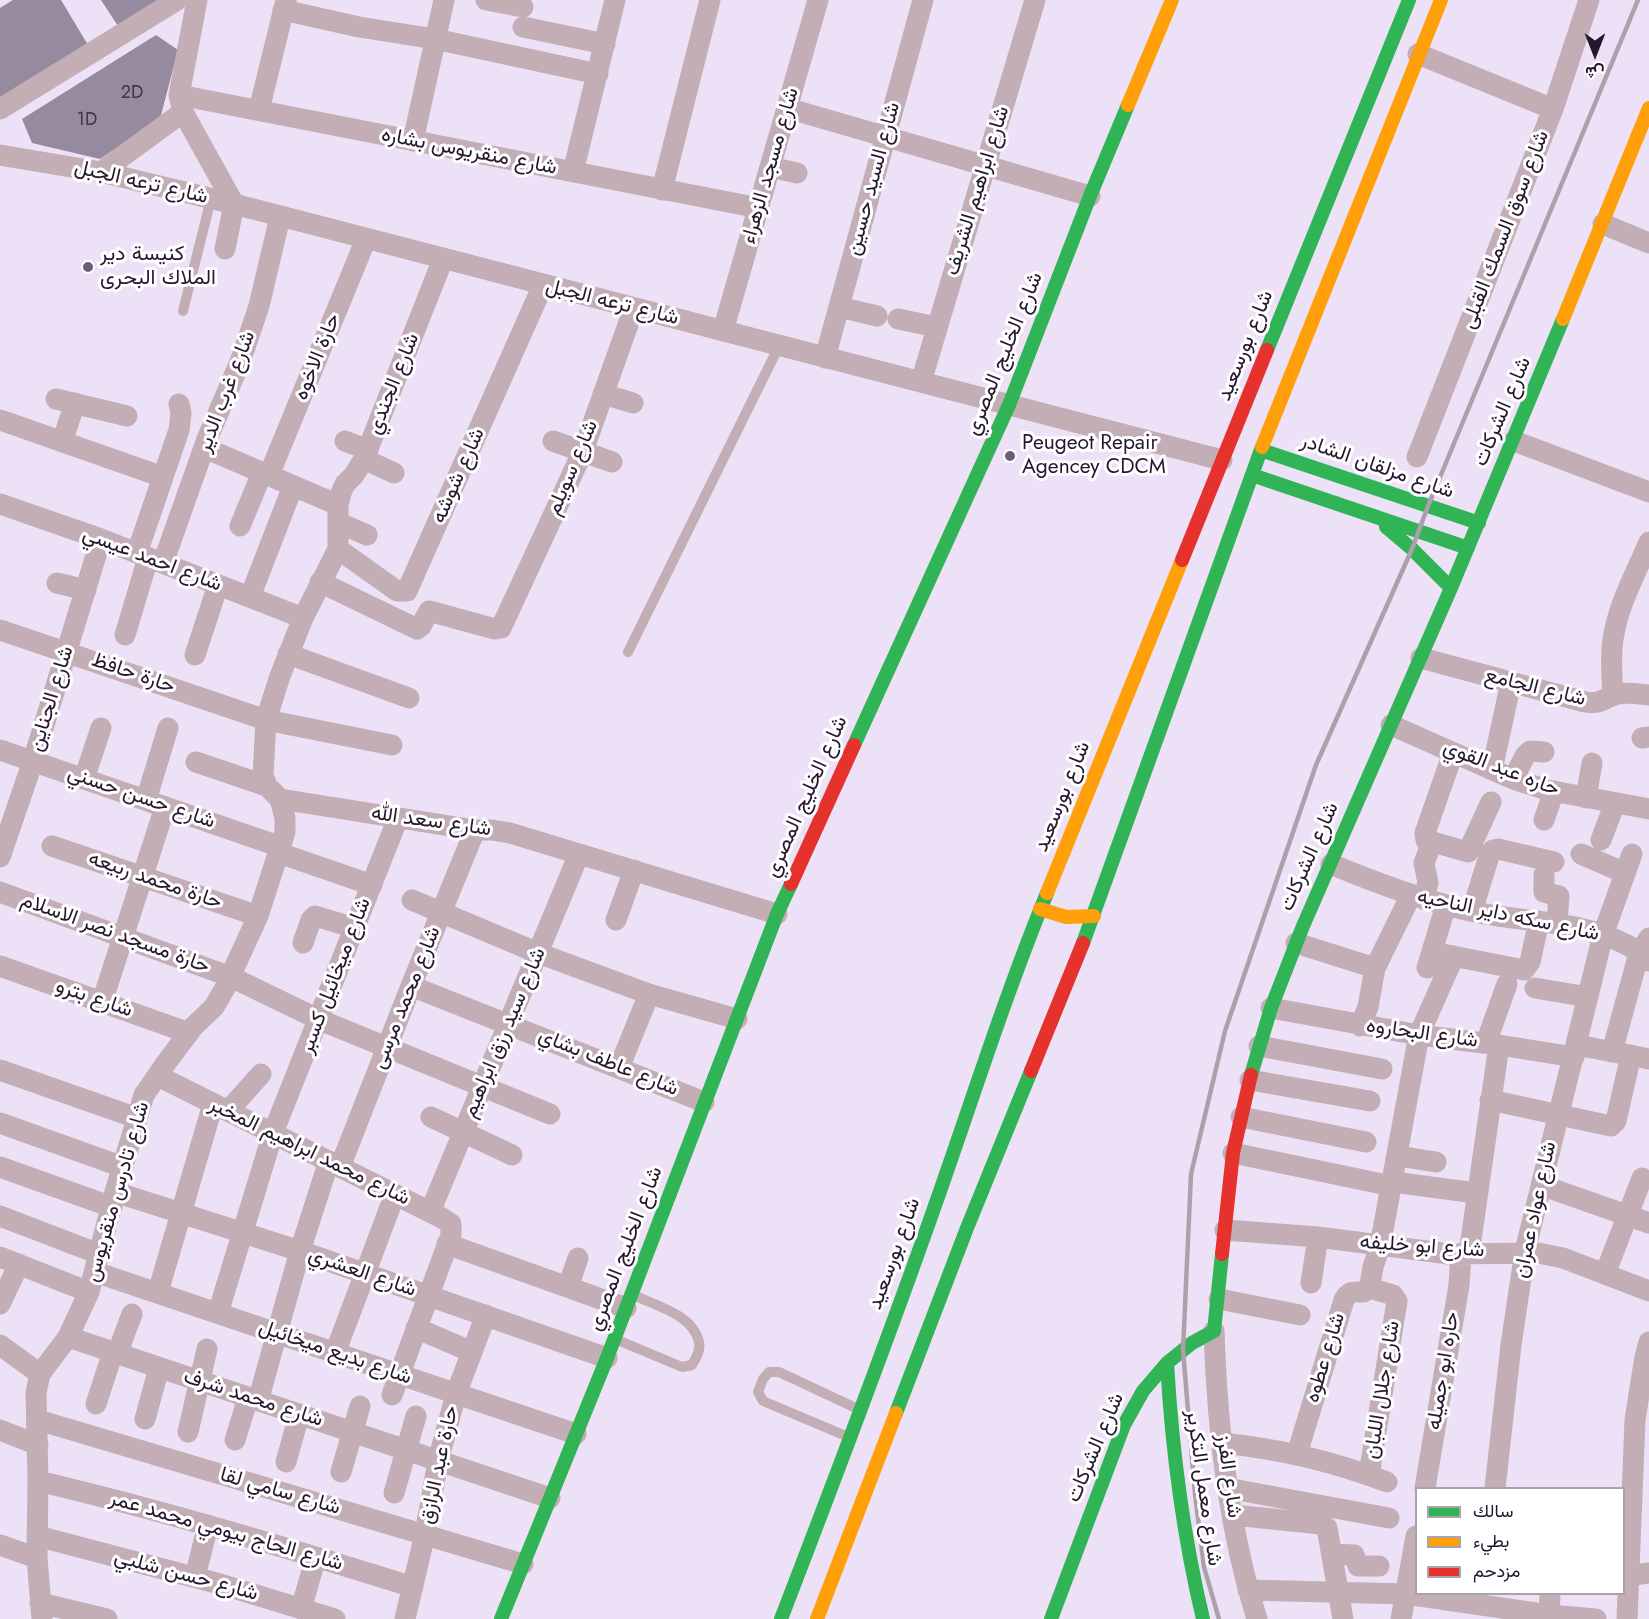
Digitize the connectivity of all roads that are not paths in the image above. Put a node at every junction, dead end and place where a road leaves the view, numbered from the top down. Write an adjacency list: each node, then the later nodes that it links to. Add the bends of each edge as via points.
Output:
1 (177, 0): 22 (street)
2 (197, 0): 19 (street)
3 (444, 0): 15 (street)
4 (486, 0): 16 (street, via 523,17)
5 (615, 0): 16 (street)
6 (710, 0): 33 (street)
7 (818, 0): 20 (street, شارع مسجد الزهراء)
8 (923, 0): 25 (street, شارع السيد حسين)
9 (1035, 0): 28 (street, شارع ابراهيم الشريف)
10 (1409, 0): 69 (main road, شارع بورسعيد)
11 (1441, 0): 17 (main road)
12 (1589, 0): 23 (street, شارع سوق السمك القبلى)
13 (1165, 1): 34 (main road, شارع الخليج المصري)
14 (285, 5): 15 (street, via 359,27); 24 (street)
15 (435, 39): 18 (street); 26 (street)
16 (605, 44): 18 (street)
17 (1418, 54): 23 (street); 65 (main road)
18 (598, 74): 31 (street)
19 (181, 104): 24 (street, شارع منقريوس بشاره); 30 (street); 36 (street)
20 (787, 108): 25 (street); 29 (street, شارع مسجد الزهراء)
21 (1649, 108): 39 (main road, شارع الشركات)
22 (0, 109)
23 (1553, 109): 68 (street, شارع سوق السمك القبلى)
24 (259, 110): 26 (street, شارع منقريوس بشاره)
25 (885, 137): 28 (street); 45 (street, شارع السيد حسين)
26 (413, 141): 31 (street, شارع منقريوس بشاره)
27 (0, 155): 30 (street, شارع ترعه الجبل)
28 (985, 166): 34 (street); 48 (street, شارع ابراهيم الشريف)
29 (770, 167): 32 (street); 37 (street, شارع مسجد الزهراء)
30 (101, 172): 35 (street, شارع ترعه الجبل)
31 (573, 172): 33 (street, شارع منقريوس بشاره)
32 (797, 173)
33 (662, 189): 37 (street, شارع منقريوس بشاره)
34 (1090, 196): 56 (main road, شارع الخليج المصري)
35 (211, 199): 36 (street, شارع ترعه الجبل); 47 (lane)
36 (234, 204): 38 (street, شارع ترعه الجبل); 42 (street)
37 (759, 208): 49 (street, شارع مسجد الزهراء)
38 (280, 217): 40 (street, شارع ترعه الجبل); 64 (street, شارع غرب الدير, via 255,317)
39 (1603, 224): 41 (street); 63 (main road, شارع الشركات)
40 (366, 239): 43 (street, شارع ترعه الجبل); 72 (street, حارة الاخوه)
41 (1649, 243)
42 (225, 249)
43 (443, 259): 44 (street, شارع ترعه الجبل); 67 (street, شارع الجندي)
44 (543, 285): 46 (street, شارع ترعه الجبل); 95 (street, شارع شوشه)
45 (839, 307): 48 (street); 51 (street, شارع السيد حسين)
46 (634, 308): 49 (street, شارع ترعه الجبل); 53 (street, شارع سويلم)
47 (183, 310)
48 (937, 327): 52 (street, شارع ابراهيم الشريف)
49 (723, 331): 50 (street, شارع ترعه الجبل)
50 (779, 346): 51 (street, شارع ترعه الجبل); 102 (lane)
51 (825, 358): 52 (street, شارع ترعه الجبل)
52 (921, 382): 56 (street, شارع ترعه الجبل)
53 (603, 394): 55 (street); 66 (street, شارع سويلم)
54 (178, 404): 59 (street)
55 (633, 404)
56 (1008, 405): 69 (street, شارع ترعه الجبل); 153 (main road, شارع الخليج المصري)
57 (127, 416): 60 (street, via 65,401)
58 (0, 420): 60 (street)
59 (178, 430): 64 (street); 75 (street)
60 (62, 441): 75 (street)
61 (345, 441): 67 (street)
62 (553, 441): 66 (street)
63 (1514, 441): 77 (street); 82 (main road, شارع الشركات)
64 (206, 444): 72 (street); 89 (street, شارع غرب الدير)
65 (1261, 450): 73 (main road); 74 (main road, شارع مزلقان الشادر)
66 (583, 451): 70 (street); 97 (street, شارع سويلم, via 504,624 495,629)
67 (366, 454): 71 (street); 80 (street, شارع الجندي, via 345,484)
68 (1417, 457)
69 (1222, 460): 150 (main road, شارع بورسعيد)
70 (612, 462)
71 (393, 473)
72 (265, 474): 76 (street); 83 (street, حارة الاخوه)
73 (1252, 475): 78 (main road); 155 (main road)
74 (1335, 475): 78 (main road); 82 (main road, شارع مزلقان الشادر)
75 (163, 477): 89 (street)
76 (293, 486): 80 (street); 96 (street)
77 (1649, 492)
78 (1325, 500): 81 (main road)
79 (0, 504): 85 (street, شارع احمد عيسي)
80 (338, 514): 84 (street); 88 (street, شارع تادرس منقريوس)
81 (1373, 516): 87 (main road); 93 (main road)
82 (1479, 523): 87 (main road, شارع الشركات)
83 (240, 526)
84 (367, 535)
85 (101, 539): 89 (street, شارع احمد عيسي); 94 (street, شارع الجناين)
86 (1649, 542): 108 (street, via 1620,610 1613,638)
87 (1468, 548): 93 (main road, شارع الشركات)
88 (338, 549): 90 (street, شارع تادرس منقريوس); 95 (street, via 398,591)
89 (150, 558): 92 (street, شارع احمد عيسي); 100 (street)
90 (320, 582): 97 (street, via 415,628 419,628); 98 (street, شارع تادرس منقريوس)
91 (57, 583): 94 (street)
92 (218, 585): 96 (street, شارع احمد عيسي); 104 (street)
93 (1451, 588): 105 (main road, شارع الشركات)
94 (86, 590): 101 (street, شارع الجناين)
95 (407, 591): 97 (street, via 428,603)
96 (250, 597): 98 (street, شارع احمد عيسي)
97 (429, 611)
98 (303, 618): 103 (street, شارع تادرس منقريوس)
99 (0, 630): 101 (street, حارة حافظ)
100 (125, 635)
101 (66, 652): 110 (street, حارة حافظ); 118 (street, شارع الجناين)
102 (628, 652)
103 (288, 654): 109 (street); 110 (street, شارع تادرس منقريوس)
104 (195, 655)
105 (1420, 658): 106 (street, شارع الجامع); 111 (main road, شارع الشركات)
106 (1511, 682): 108 (street, شارع الجامع, via 1594,703); 121 (street)
107 (1649, 695): 108 (street, شارع الجامع)
108 (1613, 696)
109 (409, 698)
110 (266, 720): 114 (street, حارة حافظ); 125 (street, شارع تادرس منقريوس, via 263,766)
111 (1391, 725): 117 (street, حاره عبد القوي); 142 (main road, شارع الشركات)
112 (101, 728): 122 (street)
113 (168, 728): 129 (street)
114 (392, 745)
115 (0, 750): 118 (street, شارع حسن حسني)
116 (1544, 752): 123 (street, via 1530,751)
117 (1453, 753): 121 (street, حاره عبد القوي); 135 (street, via 1424,836)
118 (33, 761): 122 (street, شارع حسن حسني); 141 (street, شارع الجناين)
119 (196, 762): 125 (street, شارع سعد الله)
120 (1592, 763): 126 (street)
121 (1492, 770): 123 (street, حاره عبد القوي)
122 (84, 779): 129 (street, شارع حسن حسني)
123 (1513, 779): 124 (street, حاره عبد القوي)
124 (1554, 792): 126 (street, حاره عبد القوي); 132 (street)
125 (274, 793): 131 (street, شارع سعد الله); 137 (street, شارع تادرس منقريوس, via 285,818)
126 (1586, 798): 128 (street, حاره عبد القوي)
127 (1491, 802): 138 (street)
128 (1616, 803): 130 (street, حاره عبد القوي); 134 (street)
129 (156, 804): 137 (street, شارع حسن حسني); 144 (street)
130 (1649, 809)
131 (398, 818): 133 (street, شارع سعد الله); 145 (street, شارع ميخائيل كسبر)
132 (1544, 820)
133 (475, 830): 139 (street, شارع سعد الله, via 510,832); 152 (street, شارع محمد مرسى)
134 (1601, 840)
135 (1432, 842): 138 (street, via 1466,852); 147 (street, via 1423,867 1428,883)
136 (52, 846): 144 (street, حارة محمد ربيعه)
137 (280, 850): 145 (street, شارع حسن حسني); 154 (street, شارع تادرس منقريوس)
138 (1481, 850): 151 (street); 157 (street, via 1498,849 1549,868 1544,892 1559,896)
139 (579, 854): 143 (street, شارع سعد الله); 164 (street, شارع سيد رزق ابراهيم)
140 (1581, 854): 159 (street, شارع عواد عمران, via 1629,864)
141 (0, 857)
142 (1331, 864): 147 (street, شارع سكه داير الناحيه); 161 (main road, شارع الشركات)
143 (634, 870): 153 (street, شارع سعد الله); 156 (street)
144 (142, 877): 154 (street, حارة محمد ربيعه); 160 (street)
145 (372, 885): 158 (street, شارع ميخائيل كسبر)
146 (0, 892): 160 (street, حارة مسجد نصر الاسلام)
147 (1417, 897): 149 (street, شارع سكه داير الناحيه); 170 (street)
148 (411, 900): 152 (street)
149 (1446, 905): 151 (street, شارع سكه داير الناحيه); 166 (street, via 1429,960)
150 (1040, 909): 155 (main road, via 1072,919); 168 (main road, شارع بورسعيد)
151 (1472, 911): 157 (street, شارع سكه داير الناحيه)
152 (441, 913): 164 (street); 174 (street, شارع محمد مرسى)
153 (777, 914): 180 (main road, شارع الخليج المصري)
154 (258, 916): 171 (street, شارع تادرس منقريوس)
155 (1094, 916): 172 (main road)
156 (616, 920)
157 (1548, 922): 159 (street, شارع سكه داير الناحيه); 166 (street, via 1524,970)
158 (355, 927): 162 (street, via 315,916); 181 (street, شارع ميخائيل كسبر)
159 (1603, 935): 163 (street, شارع سكه داير الناحيه); 177 (street, شارع عواد عمران)
160 (123, 937): 171 (street, حارة مسجد نصر الاسلام); 178 (street)
161 (1296, 942): 170 (street); 179 (main road, شارع الشركات)
162 (303, 943)
163 (1646, 951): 190 (street)
164 (538, 953): 176 (street); 182 (street, شارع سيد رزق ابراهيم)
165 (1034, 954): 168 (main road)
166 (1454, 956): 185 (street)
167 (1061, 961): 172 (main road)
168 (1018, 964): 277 (main road, شارع بورسعيد, via 936,1216)
169 (0, 966): 178 (street, شارع بترو)
170 (1375, 968): 183 (street)
171 (231, 977): 181 (street, حارة مسجد نصر الاسلام); 184 (street, شارع تادرس منقريوس, via 214,1007)
172 (1070, 978): 329 (main road, via 963,1227)
173 (1507, 984): 186 (street, حاره ابو جميله)
174 (411, 986): 182 (street, شارع عاطف بشاي); 188 (street, شارع محمد مرسى)
175 (1535, 988): 177 (street)
176 (649, 994): 180 (street); 191 (street)
177 (1588, 997): 189 (street, شارع عواد عمران)
178 (102, 1002): 184 (street, شارع بترو)
179 (1271, 1008): 183 (street, شارع البحاروه); 187 (main road, شارع الشركات)
180 (737, 1019): 200 (main road, شارع الخليج المصري)
181 (320, 1020): 188 (street, حارة مسجد نصر الاسلام); 209 (street, شارع ميخائيل كسبر)
182 (508, 1024): 191 (street, شارع عاطف بشاي); 197 (street, شارع سيد رزق ابراهيم)
183 (1360, 1026): 185 (street, شارع البحاروه)
184 (189, 1033): 195 (street, شارع تادرس منقريوس)
185 (1419, 1035): 186 (street, شارع البحاروه); 213 (street)
186 (1493, 1044): 189 (street, شارع البحاروه); 198 (street, حاره ابو جميله)
187 (1259, 1046): 192 (street); 196 (main road, شارع الشركات)
188 (387, 1047): 197 (street, حارة مسجد نصر الاسلام); 215 (street, شارع محمد مرسى)
189 (1575, 1051): 190 (street, شارع البحاروه); 203 (street, شارع عواد عمران)
190 (1630, 1055): 203 (street, via 1616,1123 1609,1126)
191 (620, 1068): 200 (street, شارع عاطف بشاي)
192 (1382, 1069)
193 (0, 1070): 206 (street)
194 (261, 1074): 201 (street)
195 (158, 1076): 201 (street, شارع محمد ابراهيم المخبر); 206 (street, شارع تادرس منقريوس, via 144,1095)
196 (1250, 1080): 199 (street); 205 (main road, شارع الشركات)
197 (482, 1087): 202 (street, حارة مسجد نصر الاسلام); 208 (street, شارع سيد رزق ابراهيم)
198 (1490, 1100): 203 (street); 221 (street, حاره ابو جميله)
199 (1370, 1101)
200 (704, 1102): 250 (main road, شارع الخليج المصري)
201 (221, 1107): 209 (street, شارع محمد ابراهيم المخبر); 225 (street)
202 (550, 1114)
203 (1557, 1115): 220 (street, شارع عواد عمران)
204 (431, 1117): 208 (street)
205 (1241, 1117): 210 (street); 211 (main road, شارع الشركات)
206 (137, 1118): 217 (street, شارع تادرس منقريوس)
207 (0, 1123): 217 (street)
208 (463, 1132): 212 (street); 224 (street, شارع سيد رزق ابراهيم)
209 (273, 1133): 215 (street, شارع محمد ابراهيم المخبر); 230 (street, شارع ميخائيل كسبر)
210 (1366, 1142)
211 (1233, 1153): 219 (street); 229 (main road, شارع الشركات)
212 (512, 1155)
213 (1398, 1156): 214 (street); 219 (street)
214 (1436, 1162)
215 (335, 1164): 222 (street, شارع محمد ابراهيم المخبر); 234 (street, شارع محمد مرسى)
216 (0, 1167): 223 (street, شارع العشري)
217 (123, 1167): 223 (street, شارع تادرس منقريوس)
218 (1642, 1178): 226 (street)
219 (1393, 1184): 221 (street); 233 (street)
220 (1541, 1185): 226 (street); 235 (street, شارع عواد عمران)
221 (1476, 1193): 236 (street, حاره ابو جميله)
222 (395, 1194): 224 (street, شارع محمد ابراهيم المخبر); 240 (street)
223 (114, 1199): 225 (street, شارع العشري); 239 (street, شارع تادرس منقريوس)
224 (430, 1212): 232 (street, شارع محمد ابراهيم المخبر, via 451,1224)
225 (180, 1213): 230 (street, شارع العشري); 247 (street)
226 (1628, 1214): 228 (street); 241 (street)
227 (0, 1216): 239 (street, شارع بديع ميخائيل)
228 (1649, 1223)
229 (1225, 1230): 231 (street, شارع ابو خليفه); 249 (main road, شارع الشركات)
230 (242, 1233): 234 (street, شارع العشري); 252 (street, شارع ميخائيل كسبر)
231 (1318, 1237): 233 (street, شارع ابو خليفه); 242 (street)
232 (449, 1239): 244 (street); 248 (street)
233 (1380, 1246): 236 (street, شارع ابو خليفه); 243 (street)
234 (300, 1251): 240 (street, شارع العشري); 258 (street, شارع محمد مرسى)
235 (1525, 1251): 236 (street, شارع ابو خليفه); 241 (street, شارع ابو خليفه, via 1563,1258); 297 (street, شارع عواد عمران)
236 (1465, 1254): 296 (street, حاره ابو جميله)
237 (578, 1258): 244 (street)
238 (9, 1261): 246 (street); 251 (street)
239 (97, 1263): 246 (street, شارع تادرس منقريوس); 247 (street, شارع بديع ميخائيل)
240 (365, 1274): 248 (street, شارع العشري); 266 (street)
241 (1605, 1274): 245 (street, شارع ابو خليفه)
242 (1311, 1283)
243 (1370, 1285): 291 (street, شارع عطوه, via 1364,1292 1347,1294 1344,1300); 291 (street, شارع جلال اللبان, via 1397,1300 1378,1478)
244 (568, 1287): 250 (street)
245 (1649, 1291)
246 (89, 1292): 259 (street, شارع تادرس منقريوس)
247 (158, 1293): 252 (street, شارع بديع ميخائيل)
248 (428, 1295): 254 (street, شارع العشري); 256 (street)
249 (1219, 1299): 255 (street); 257 (main road, شارع الشركات)
250 (628, 1301): 262 (main road, شارع الخليج المصري); 262 (lane, via 687,1320 699,1351 692,1365 682,1367)
251 (0, 1304)
252 (218, 1313): 258 (street, شارع بديع ميخائيل)
253 (132, 1314): 265 (street)
254 (486, 1315): 262 (street, شارع العشري); 264 (street, حارة عبد الرازق)
255 (1300, 1315)
256 (416, 1328): 264 (street); 270 (street)
257 (1214, 1330): 267 (main road, شارع الشركات); 288 (street, شارع الفرز)
258 (276, 1333): 266 (street, شارع بديع ميخائيل); 274 (street, شارع محمد مرسى)
259 (68, 1337): 265 (street, شارع محمد شرف); 269 (street, شارع تادرس منقريوس)
260 (1649, 1342): 313 (street, via 1635,1420)
261 (0, 1346): 269 (street)
262 (611, 1348): 285 (main road, شارع الخليج المصري)
263 (207, 1349): 271 (street)
264 (472, 1352): 272 (street, حارة عبد الرازق)
265 (115, 1353): 268 (street, شارع محمد شرف); 275 (street)
266 (335, 1353): 270 (street, شارع بديع ميخائيل)
267 (1167, 1363): 330 (main road, شارع الشركات, via 1143,1391 1125,1425); 331 (main road, شارع معمل التكرير, via 1175,1465)
268 (159, 1368): 271 (street, شارع محمد شرف); 280 (street)
269 (40, 1374): 281 (street, via 36,1393)
270 (398, 1374): 272 (street, شارع بديع ميخائيل); 273 (street)
271 (200, 1382): 274 (street, شارع محمد شرف); 283 (street)
272 (456, 1394): 285 (street, شارع بديع ميخائيل); 292 (street, حارة عبد الرازق)
273 (392, 1395)
274 (253, 1399): 278 (street, شارع محمد شرف); 287 (street, شارع محمد مرسى)
275 (96, 1404)
276 (360, 1406): 284 (street)
277 (861, 1410): 286 (main road, شارع بورسعيد); 286 (lane, via 779,1372 769,1372 762,1379 758,1392 763,1401)
278 (299, 1415): 284 (street, شارع محمد شرف); 293 (street)
279 (416, 1416): 290 (street)
280 (145, 1419)
281 (38, 1420): 289 (street); 304 (street, شارع سامي لقا)
282 (0, 1430): 289 (street)
283 (188, 1432)
284 (351, 1432): 290 (street, شارع محمد شرف); 294 (street)
285 (576, 1434): 300 (main road, شارع الخليج المصري)
286 (850, 1437): 328 (main road, شارع بورسعيد)
287 (235, 1440)
288 (1222, 1443): 291 (street); 298 (street, شارع الفرز)
289 (38, 1445): 295 (street)
290 (406, 1450): 292 (street, شارع محمد شرف); 299 (street)
291 (1297, 1454)
292 (438, 1461): 300 (street, شارع محمد شرف); 304 (street, حارة عبد الرازق)
293 (286, 1462)
294 (341, 1472)
295 (38, 1481): 303 (street, شارع الحاج بيومي محمد عمر); 305 (street)
296 (1425, 1487)
297 (1495, 1487)
298 (1227, 1488): 301 (street, شارع الفرز); 302 (street)
299 (394, 1493)
300 (550, 1498): 311 (main road, شارع الخليج المصري)
301 (1233, 1515): 308 (street, via 1322,1524 1329,1531); 316 (street, شارع الفرز)
302 (1389, 1518)
303 (208, 1525): 309 (street, شارع الحاج بيومي محمد عمر); 314 (street)
304 (425, 1534): 311 (street, شارع سامي لقا); 315 (street, حارة عبد الرازق)
305 (37, 1536): 310 (street); 314 (street, شارع حسن شلبي)
306 (1415, 1542): 318 (street)
307 (0, 1545): 310 (street)
308 (1333, 1554): 312 (street, via 1354,1555 1358,1566); 317 (street)
309 (316, 1557): 315 (street, شارع الحاج بيومي محمد عمر); 321 (street)
310 (37, 1558): 322 (street)
311 (523, 1564): 327 (main road, شارع الخليج المصري)
312 (1378, 1566)
313 (1639, 1575): 336 (street)
314 (195, 1577): 321 (street, شارع حسن شلبي)
315 (412, 1587): 326 (street, حارة عبد الرازق)
316 (1248, 1590): 317 (street); 332 (street, شارع الفرز)
317 (1339, 1592): 318 (street); 333 (street)
318 (1406, 1594): 320 (street); 334 (street)
319 (1550, 1595): 323 (street)
320 (1480, 1606): 323 (street)
321 (301, 1609): 325 (street, شارع حسن شلبي)
322 (41, 1611): 324 (street)
323 (1549, 1617): 335 (street)
324 (107, 1619)
325 (335, 1619)
326 (405, 1619)
327 (501, 1619)
328 (781, 1619)
329 (817, 1619)
330 (1051, 1619)
331 (1203, 1619)
332 (1257, 1619)
333 (1343, 1619)
334 (1401, 1619)
335 (1596, 1619)
336 (1627, 1619)

